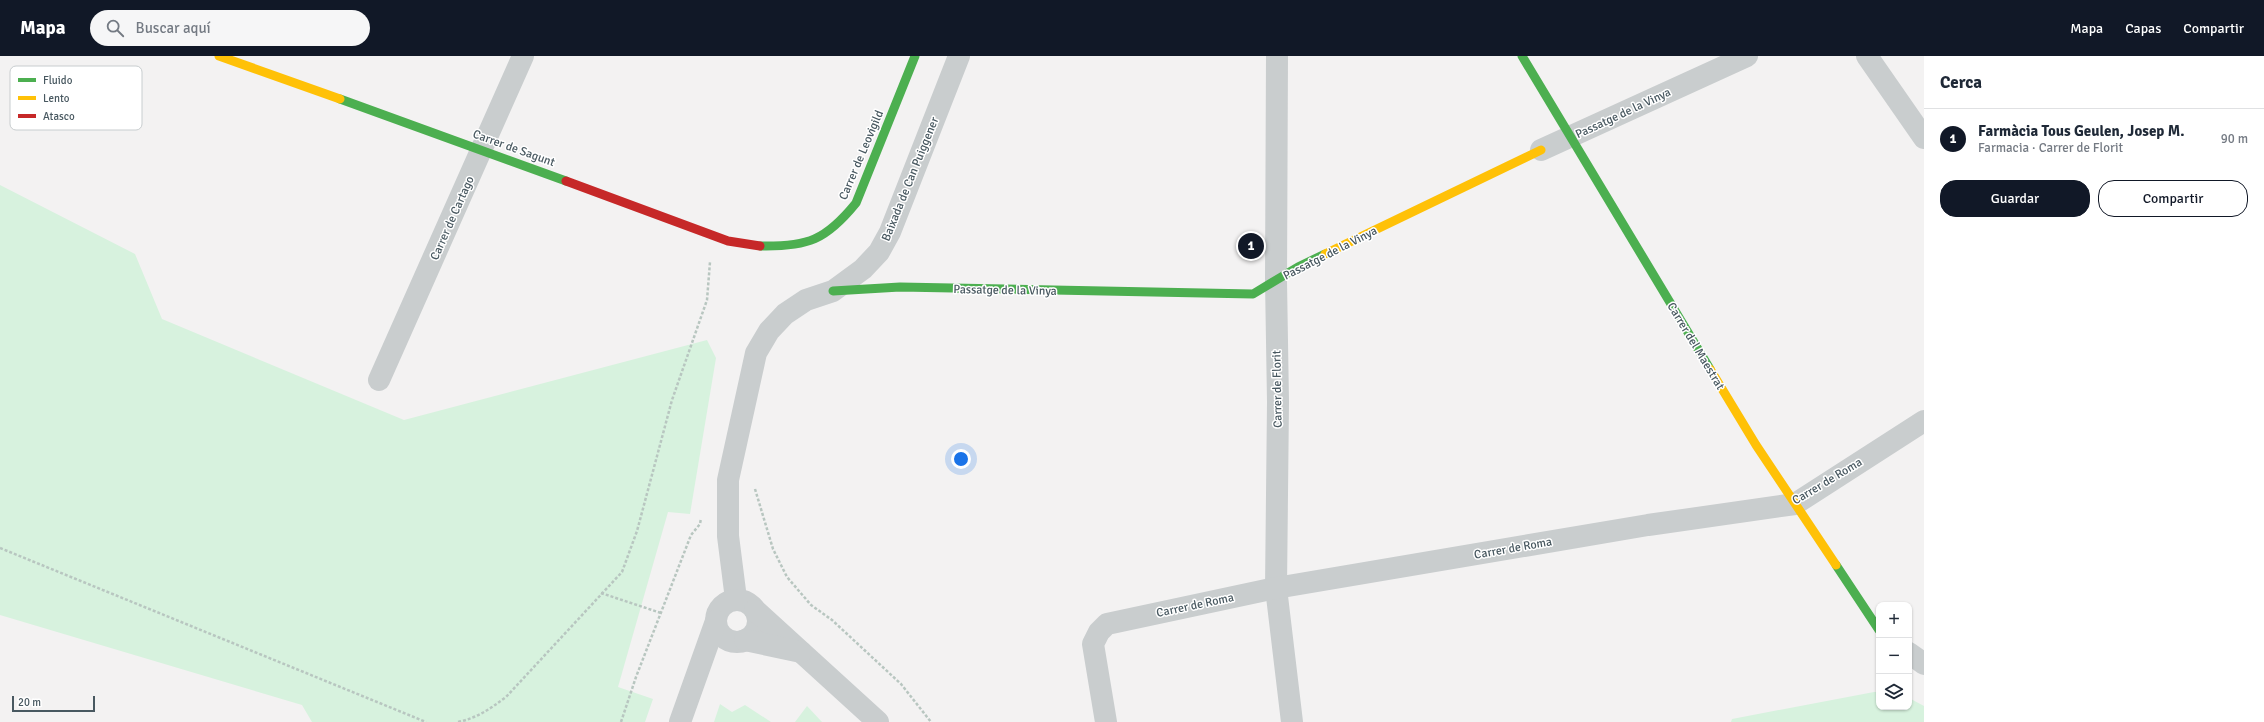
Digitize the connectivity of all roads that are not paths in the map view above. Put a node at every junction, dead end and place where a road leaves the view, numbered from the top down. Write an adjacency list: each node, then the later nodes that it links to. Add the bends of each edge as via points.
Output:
1 (219, 56): 11 (street, Carrer de Sagunt)
2 (523, 56): 11 (street, Carrer de Cartago)
3 (915, 56): 13 (street, Carrer de Leovigild, via 856,203 840,222 823,236)
4 (959, 56): 15 (street, Baixada de Can Puiggener, via 890,232 879,252 863,269)
5 (1277, 56): 14 (street, Carrer de Florit)
6 (1522, 56): 9 (street, Carrer del Maestrat)
7 (1747, 56): 9 (street, Passatge de la Vinya)
8 (1867, 56): 10 (street)
9 (1572, 137): 12 (street, Passatge de la Vinya); 18 (street, Carrer del Maestrat, via 1756,445)
10 (1924, 138)
11 (482, 149): 13 (street, Carrer de Sagunt, via 738,244 772,247); 16 (street, Carrer de Cartago)
12 (1541, 150): 14 (street, Passatge de la Vinya, via 1298,267)
13 (804, 242)
14 (1276, 281): 15 (street, Passatge de la Vinya, via 1266,289 1253,294 900,286); 19 (street, Carrer de Florit)
15 (833, 290): 20 (street, Baixada de Can Puiggener, via 806,300 785,314 756,352 728,480 728,536)
16 (379, 380)
17 (1924, 421): 18 (street, Carrer de Roma)
18 (1795, 504): 19 (street, Carrer de Roma, via 1648,525); 23 (street, Carrer del Maestrat)
19 (1276, 588): 31 (street, Carrer de Roma, via 1107,624 1093,644); 32 (street, Carrer de Florit)
20 (736, 599): 21 (street); 22 (street, via 725,603)
21 (755, 610): 24 (street, via 755,631); 25 (street)
22 (716, 620): 24 (street, via 720,633 731,641); 28 (street)
23 (1876, 626)
24 (741, 641): 25 (street); 28 (street, via 720,654)
25 (801, 652): 30 (street)
26 (1912, 655): 27 (street)
27 (1924, 664)
28 (688, 695): 29 (street)
29 (680, 722)
30 (878, 722)
31 (1106, 722)
32 (1292, 722)

